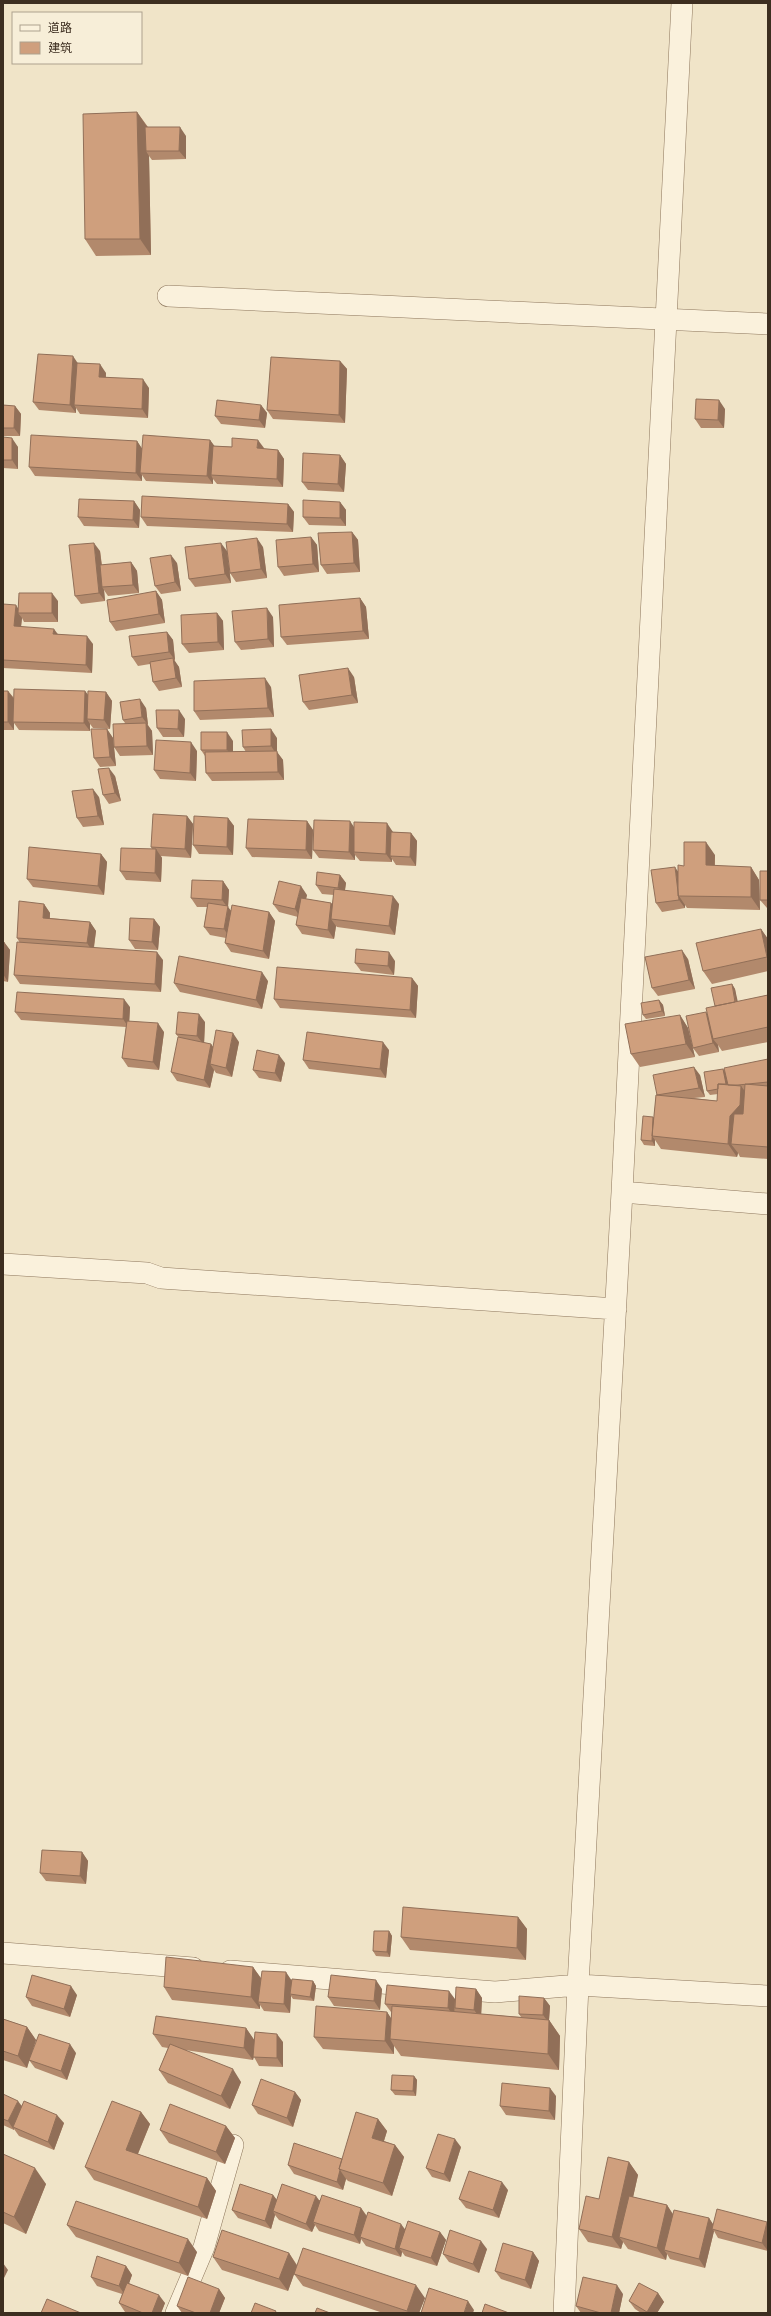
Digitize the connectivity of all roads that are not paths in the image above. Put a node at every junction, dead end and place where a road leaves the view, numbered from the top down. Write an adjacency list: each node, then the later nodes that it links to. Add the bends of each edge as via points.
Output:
1 (682, 3): 3 (street)
2 (168, 296): 3 (street)
3 (666, 320): 4 (street); 5 (street)
4 (768, 324)
5 (622, 1192): 6 (street); 8 (street)
6 (768, 1204)
7 (3, 1264): 8 (street)
8 (616, 1309): 10 (street)
9 (3, 1954): 10 (street, via 495,1992)
10 (578, 1985): 11 (street); 14 (street)
11 (768, 1996)
12 (233, 2145): 13 (street, via 204,2247)
13 (176, 2313)
14 (564, 2313)

